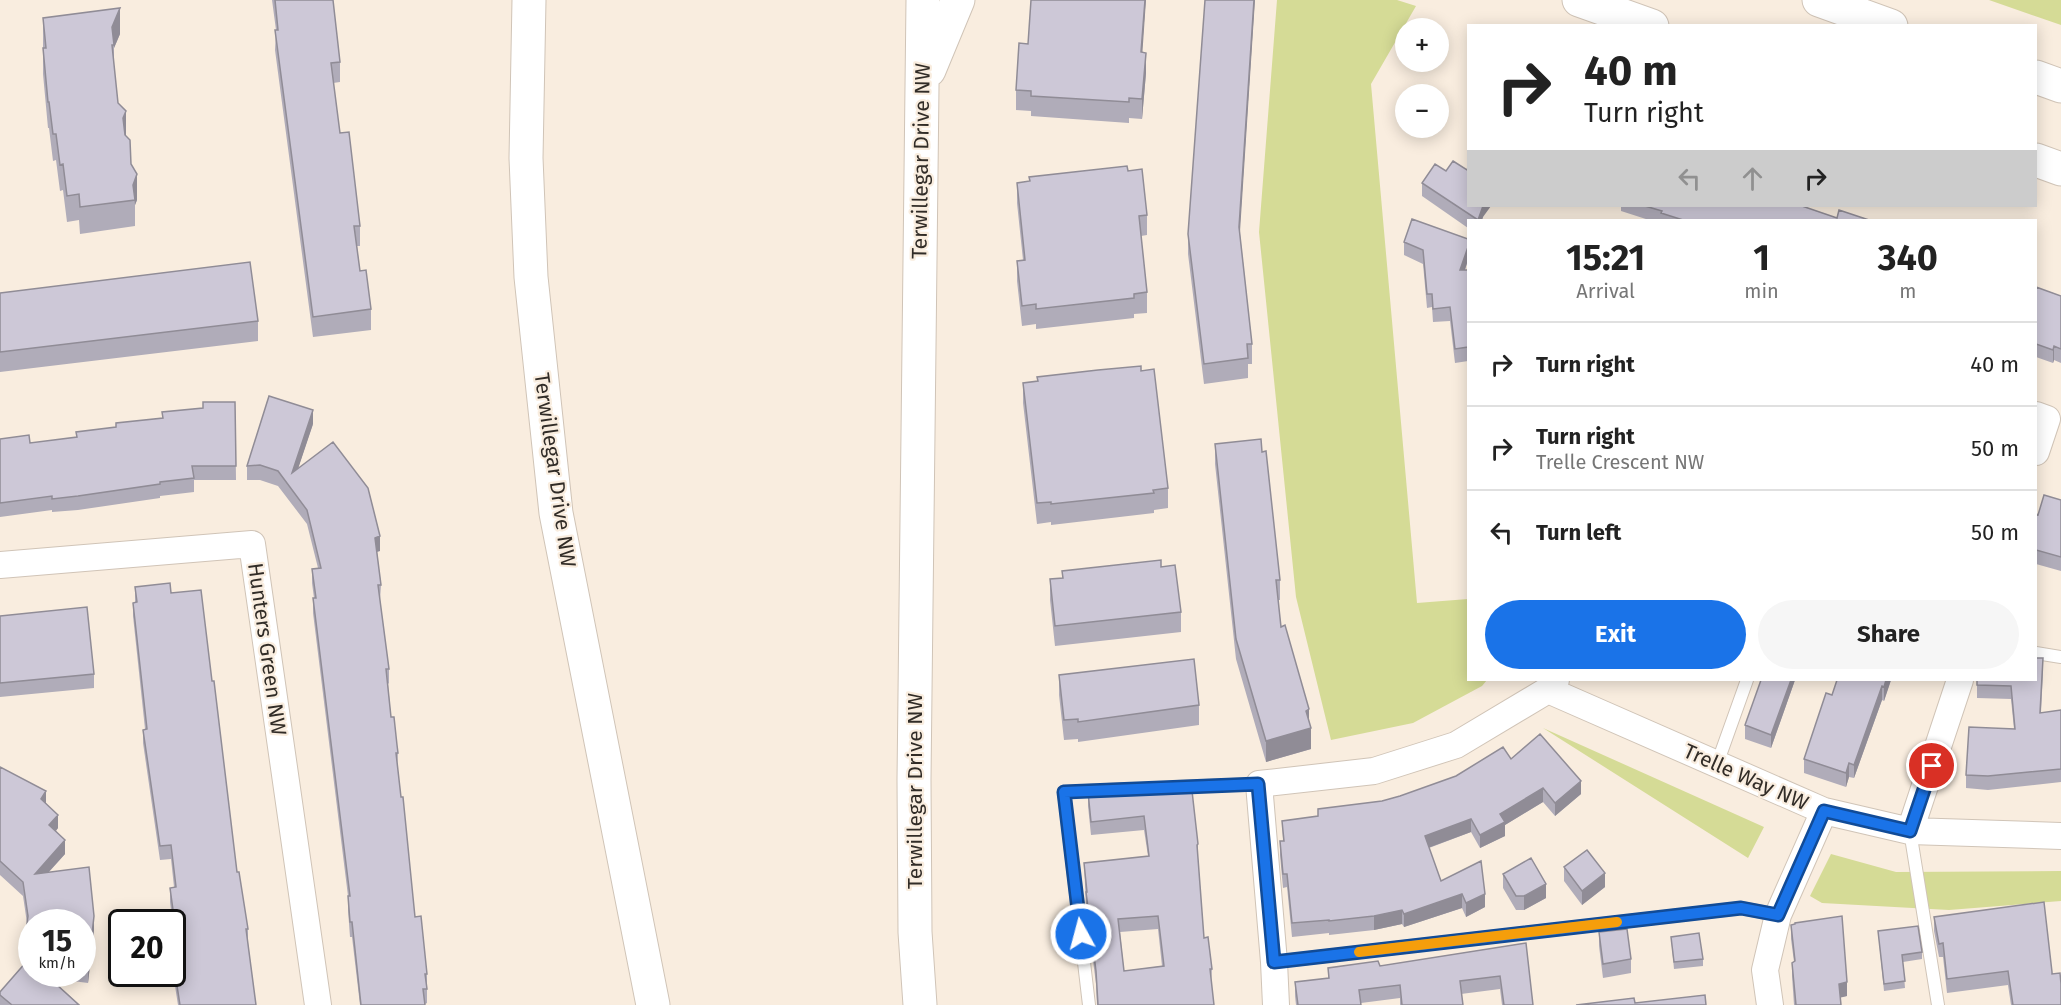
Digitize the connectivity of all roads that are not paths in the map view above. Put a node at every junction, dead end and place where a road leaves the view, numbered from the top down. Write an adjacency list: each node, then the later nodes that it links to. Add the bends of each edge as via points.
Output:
1 (529, 0): 31 (main road, Terwillegar Drive NW, via 526,158 531,277 556,513)
2 (923, 0): 10 (main road, Terwillegar Drive NW)
3 (958, 0): 10 (main road)
4 (1579, 0): 6 (main road)
5 (1819, 0): 7 (main road)
6 (1646, 24)
7 (1885, 24)
8 (2037, 76): 9 (main road)
9 (2061, 86)
10 (922, 88): 32 (main road, Terwillegar Drive NW, via 914,780 915,932)
11 (2037, 160): 12 (main road)
12 (2061, 169)
13 (2048, 419): 14 (street)
14 (2037, 449)
15 (0, 565): 30 (street, Hunters Green NW, via 252,544)
16 (2037, 653): 17 (lane)
17 (2061, 657)
18 (1747, 681): 21 (lane)
19 (1960, 681): 26 (street)
20 (1552, 685): 21 (street, Trelle Way NW); 22 (street, via 1456,745 1374,771)
21 (1718, 764): 25 (street, Trelle Way NW)
22 (1258, 784): 24 (lane); 29 (street)
23 (1144, 788): 33 (lane, via 1064,792)
24 (1167, 788)
25 (1824, 811): 26 (street, Trelle Way NW); 28 (street)
26 (1910, 831): 27 (street, Trelle Way NW); 36 (lane)
27 (2061, 836)
28 (1778, 915): 29 (lane, via 1741,908); 35 (street, via 1765,970)
29 (1274, 962): 34 (street)
30 (318, 1005)
31 (653, 1005)
32 (920, 1005)
33 (1089, 1005)
34 (1276, 1005)
35 (1770, 1005)
36 (1938, 1005)

